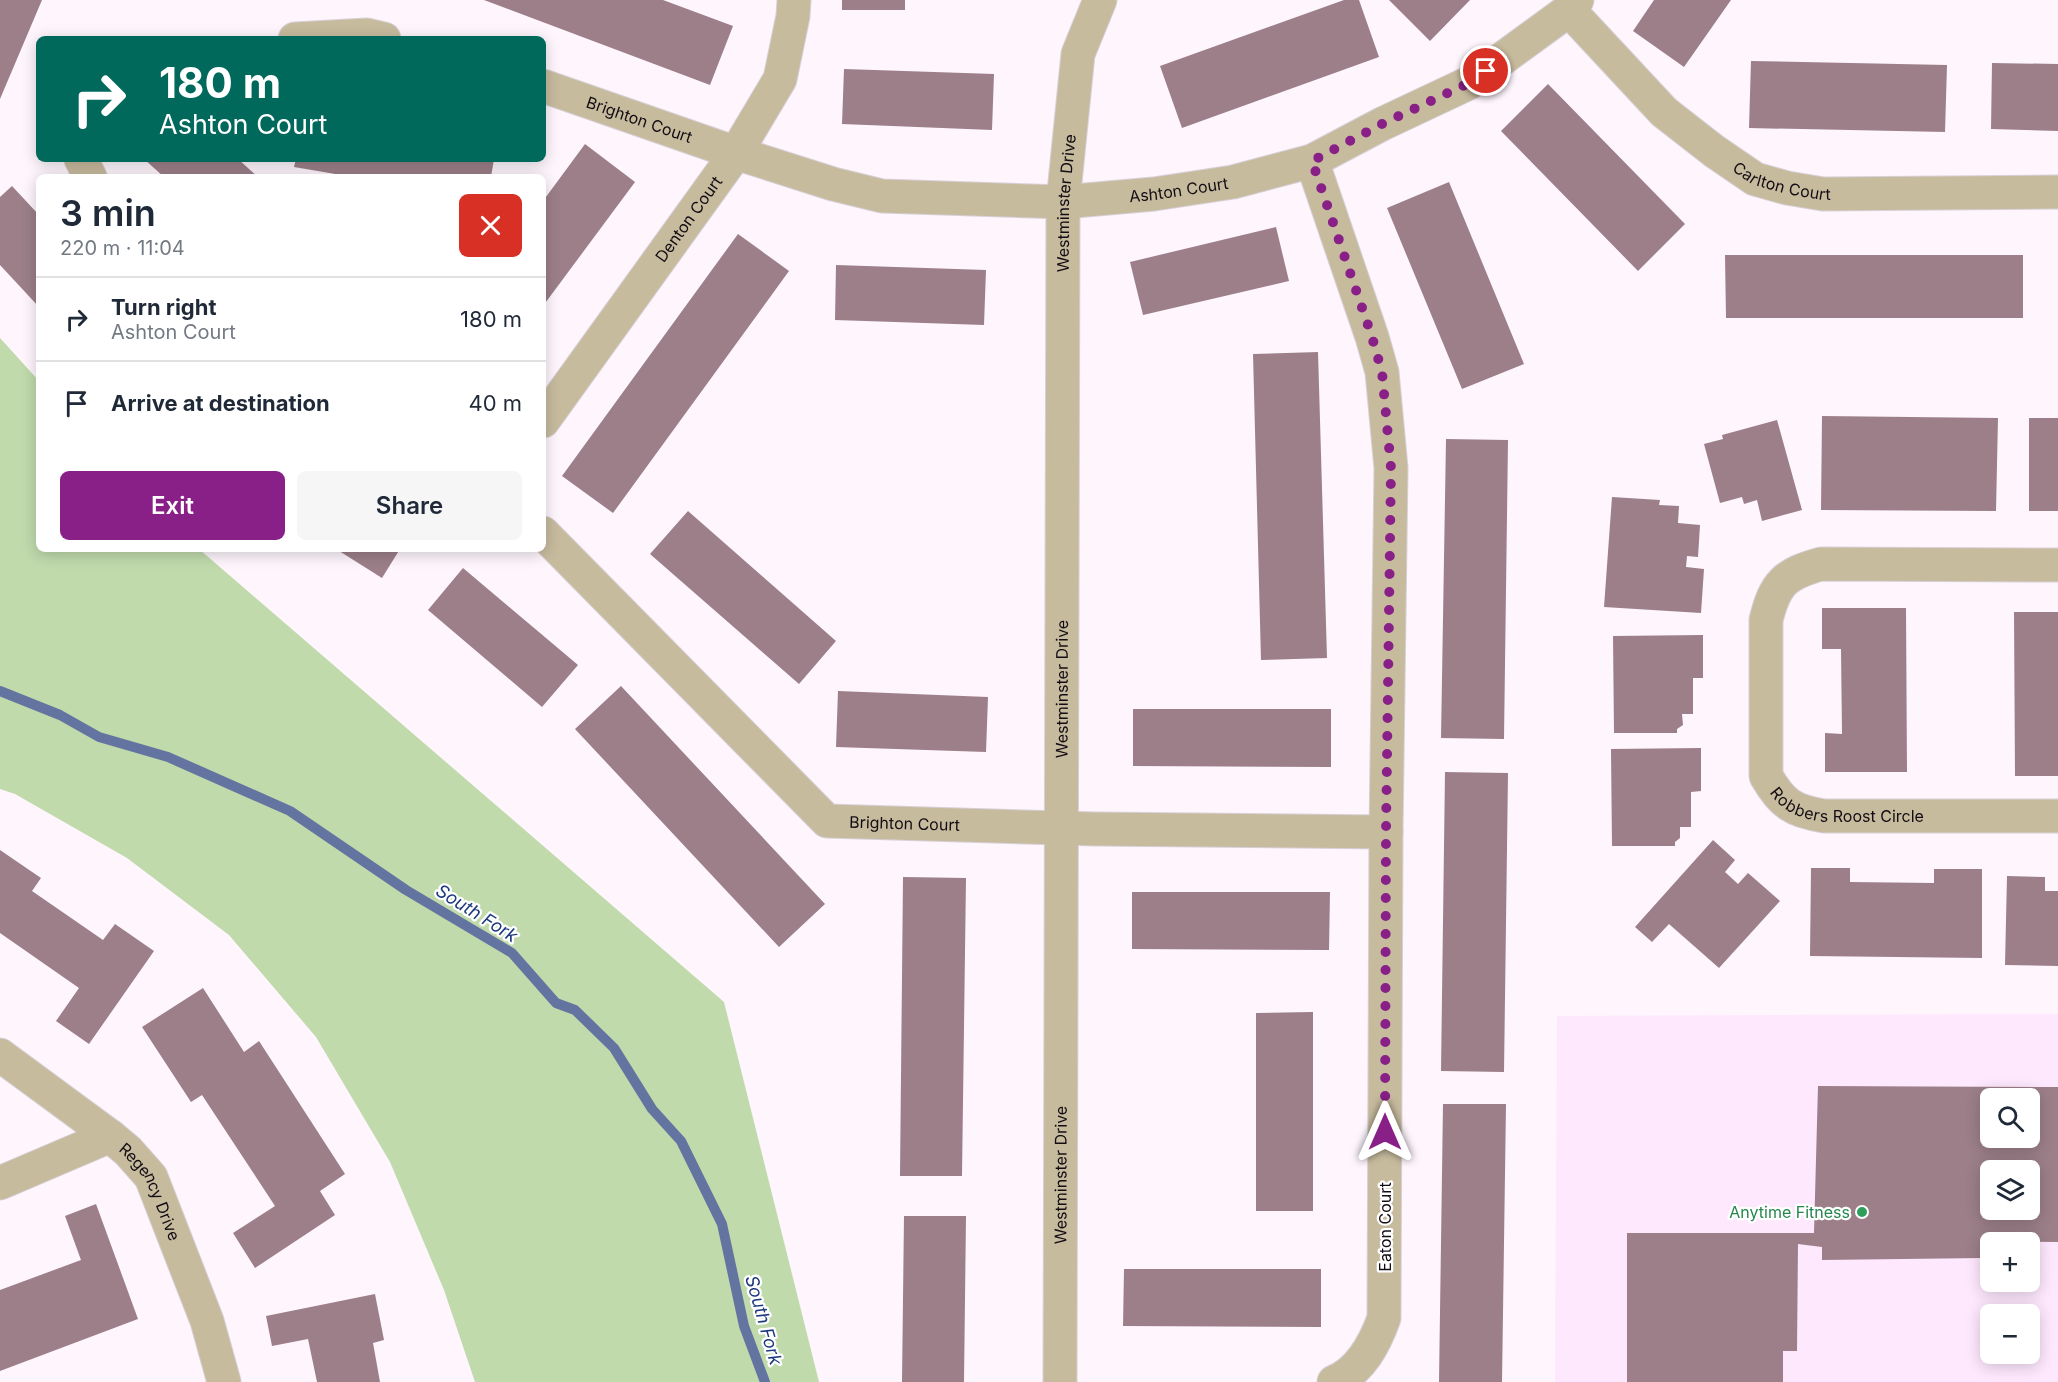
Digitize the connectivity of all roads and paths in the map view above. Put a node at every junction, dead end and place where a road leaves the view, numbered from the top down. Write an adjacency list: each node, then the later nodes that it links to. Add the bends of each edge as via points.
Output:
1 (794, 0): 7 (street, Denton Court, via 780,79)
2 (1100, 0): 10 (street, Westminster Drive, via 1078,54)
3 (1573, 5): 8 (street, Ashton Court, via 1469,83); 9 (street, Carlton Court, via 1664,111 1755,179 1823,194)
4 (349, 36): 5 (street)
5 (371, 36)
6 (546, 87): 7 (street, Brighton Court)
7 (736, 153): 10 (street, Ashton Court, via 882,196); 11 (street, Denton Court)
8 (1312, 161): 10 (street, Ashton Court, via 1233,182); 16 (street, Eaton Court, via 1382,372 1391,468)
9 (2058, 192)
10 (1063, 202): 15 (street, Westminster Drive)
11 (546, 417)
12 (546, 536): 15 (street, Brighton Court, via 827,821)
13 (2058, 565): 14 (street, Robbers Roost Circle, via 1821,564 1799,570 1784,580 1771,599 1766,620 1767,776 1789,805 1803,813 1824,816)
14 (2058, 816)
15 (1062, 828): 16 (street, Brighton Court); 21 (street, Westminster Drive)
16 (1386, 832): 22 (street, Eaton Court, via 1384,1317 1375,1342 1361,1362)
17 (0, 1055): 18 (street, Regency Drive)
18 (110, 1136): 19 (street); 20 (street, Regency Drive, via 151,1177 207,1321)
19 (0, 1183)
20 (224, 1382)
21 (1060, 1382)
22 (1334, 1382)

